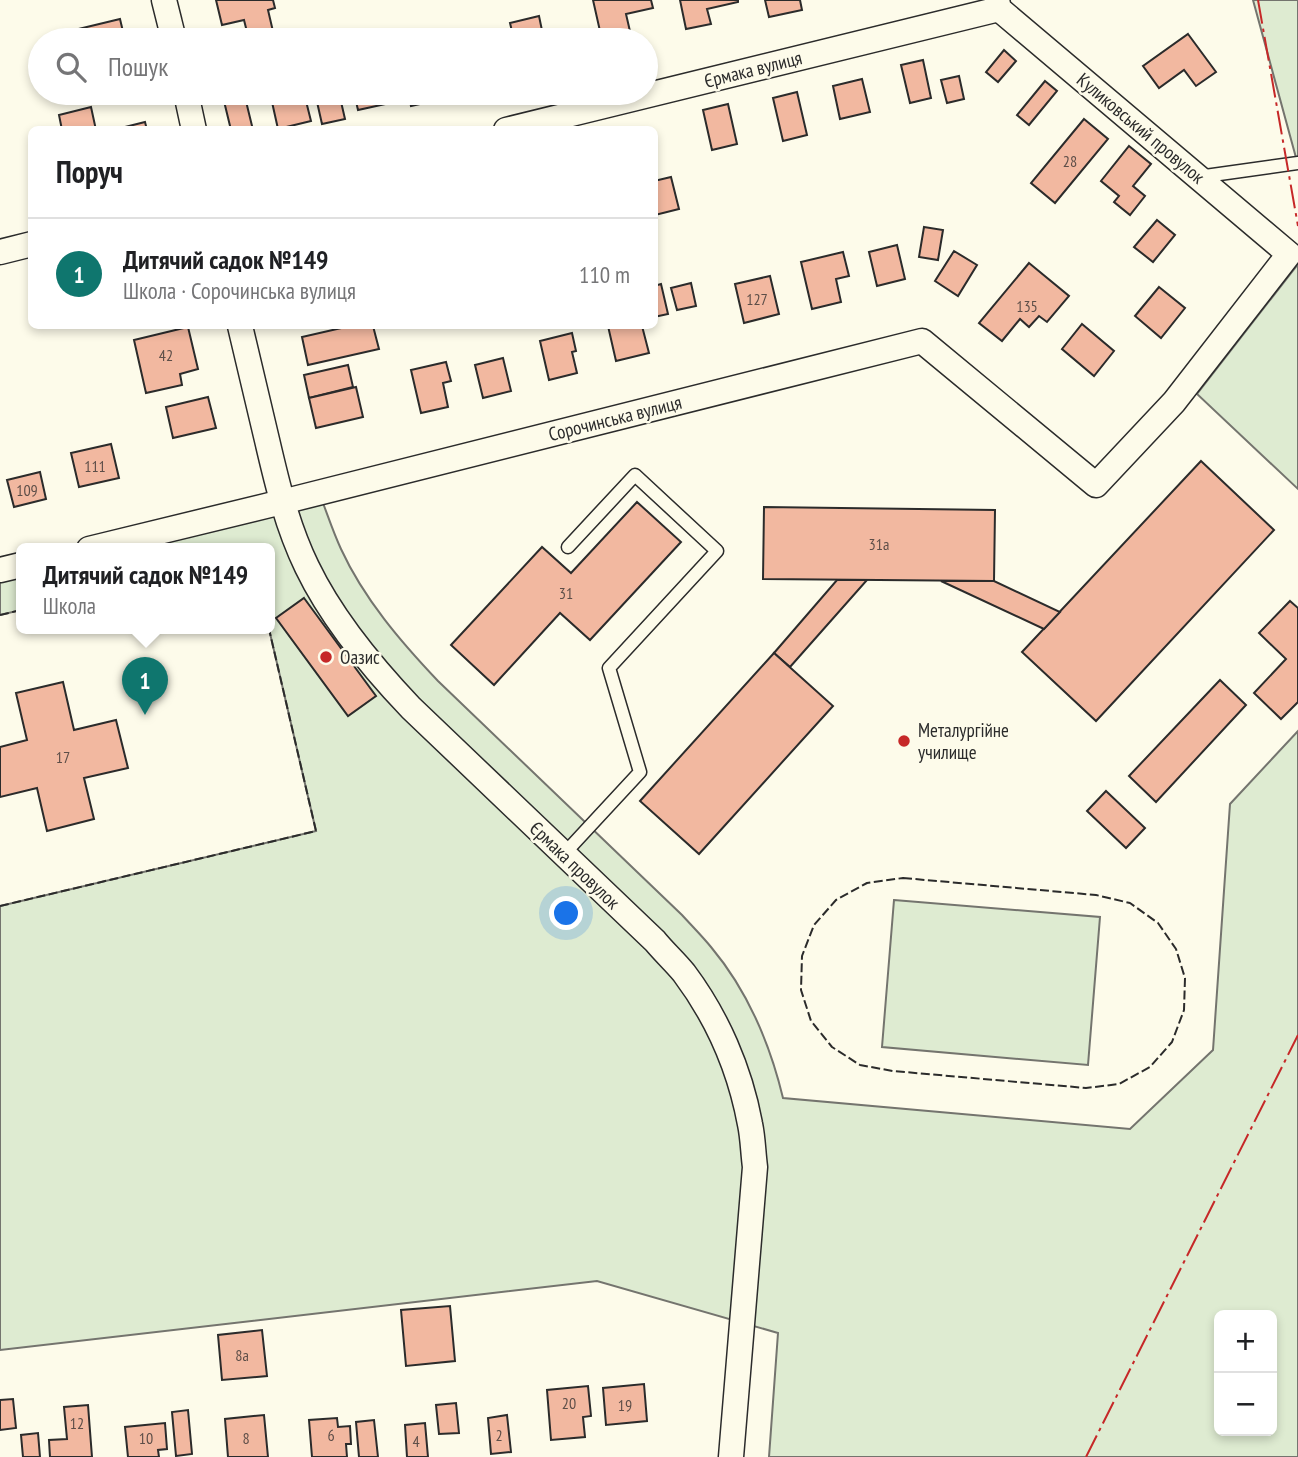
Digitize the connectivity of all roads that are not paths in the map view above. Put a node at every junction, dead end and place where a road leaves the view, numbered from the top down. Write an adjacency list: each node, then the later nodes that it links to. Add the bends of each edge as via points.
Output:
1 (164, 0): 3 (street)
2 (998, 4): 4 (street, Єрмака вулиця); 10 (street, Куликовський провулок)
3 (171, 28)
4 (658, 91)
5 (189, 105): 7 (street)
6 (604, 105): 8 (street, Єрмака вулиця)
7 (193, 126)
8 (522, 126)
9 (1298, 163): 10 (lane)
10 (1198, 177): 12 (street, Куликовський провулок)
11 (28, 245): 13 (street)
12 (1293, 247): 15 (street, Сорочинська вулиця, via 1174,402 1096,485 922,341)
13 (0, 252)
14 (241, 329): 15 (street, Єрмака провулок)
15 (282, 502): 16 (street, Сорочинська вулиця); 18 (street, Єрмака провулок, via 307,567 357,646 411,708)
16 (114, 543)
17 (568, 547): 18 (lane, via 635,475 716,551 608,668 640,772)
18 (564, 854): 19 (street, Єрмака провулок, via 683,973 707,1007 741,1084 755,1167)
19 (731, 1457)

